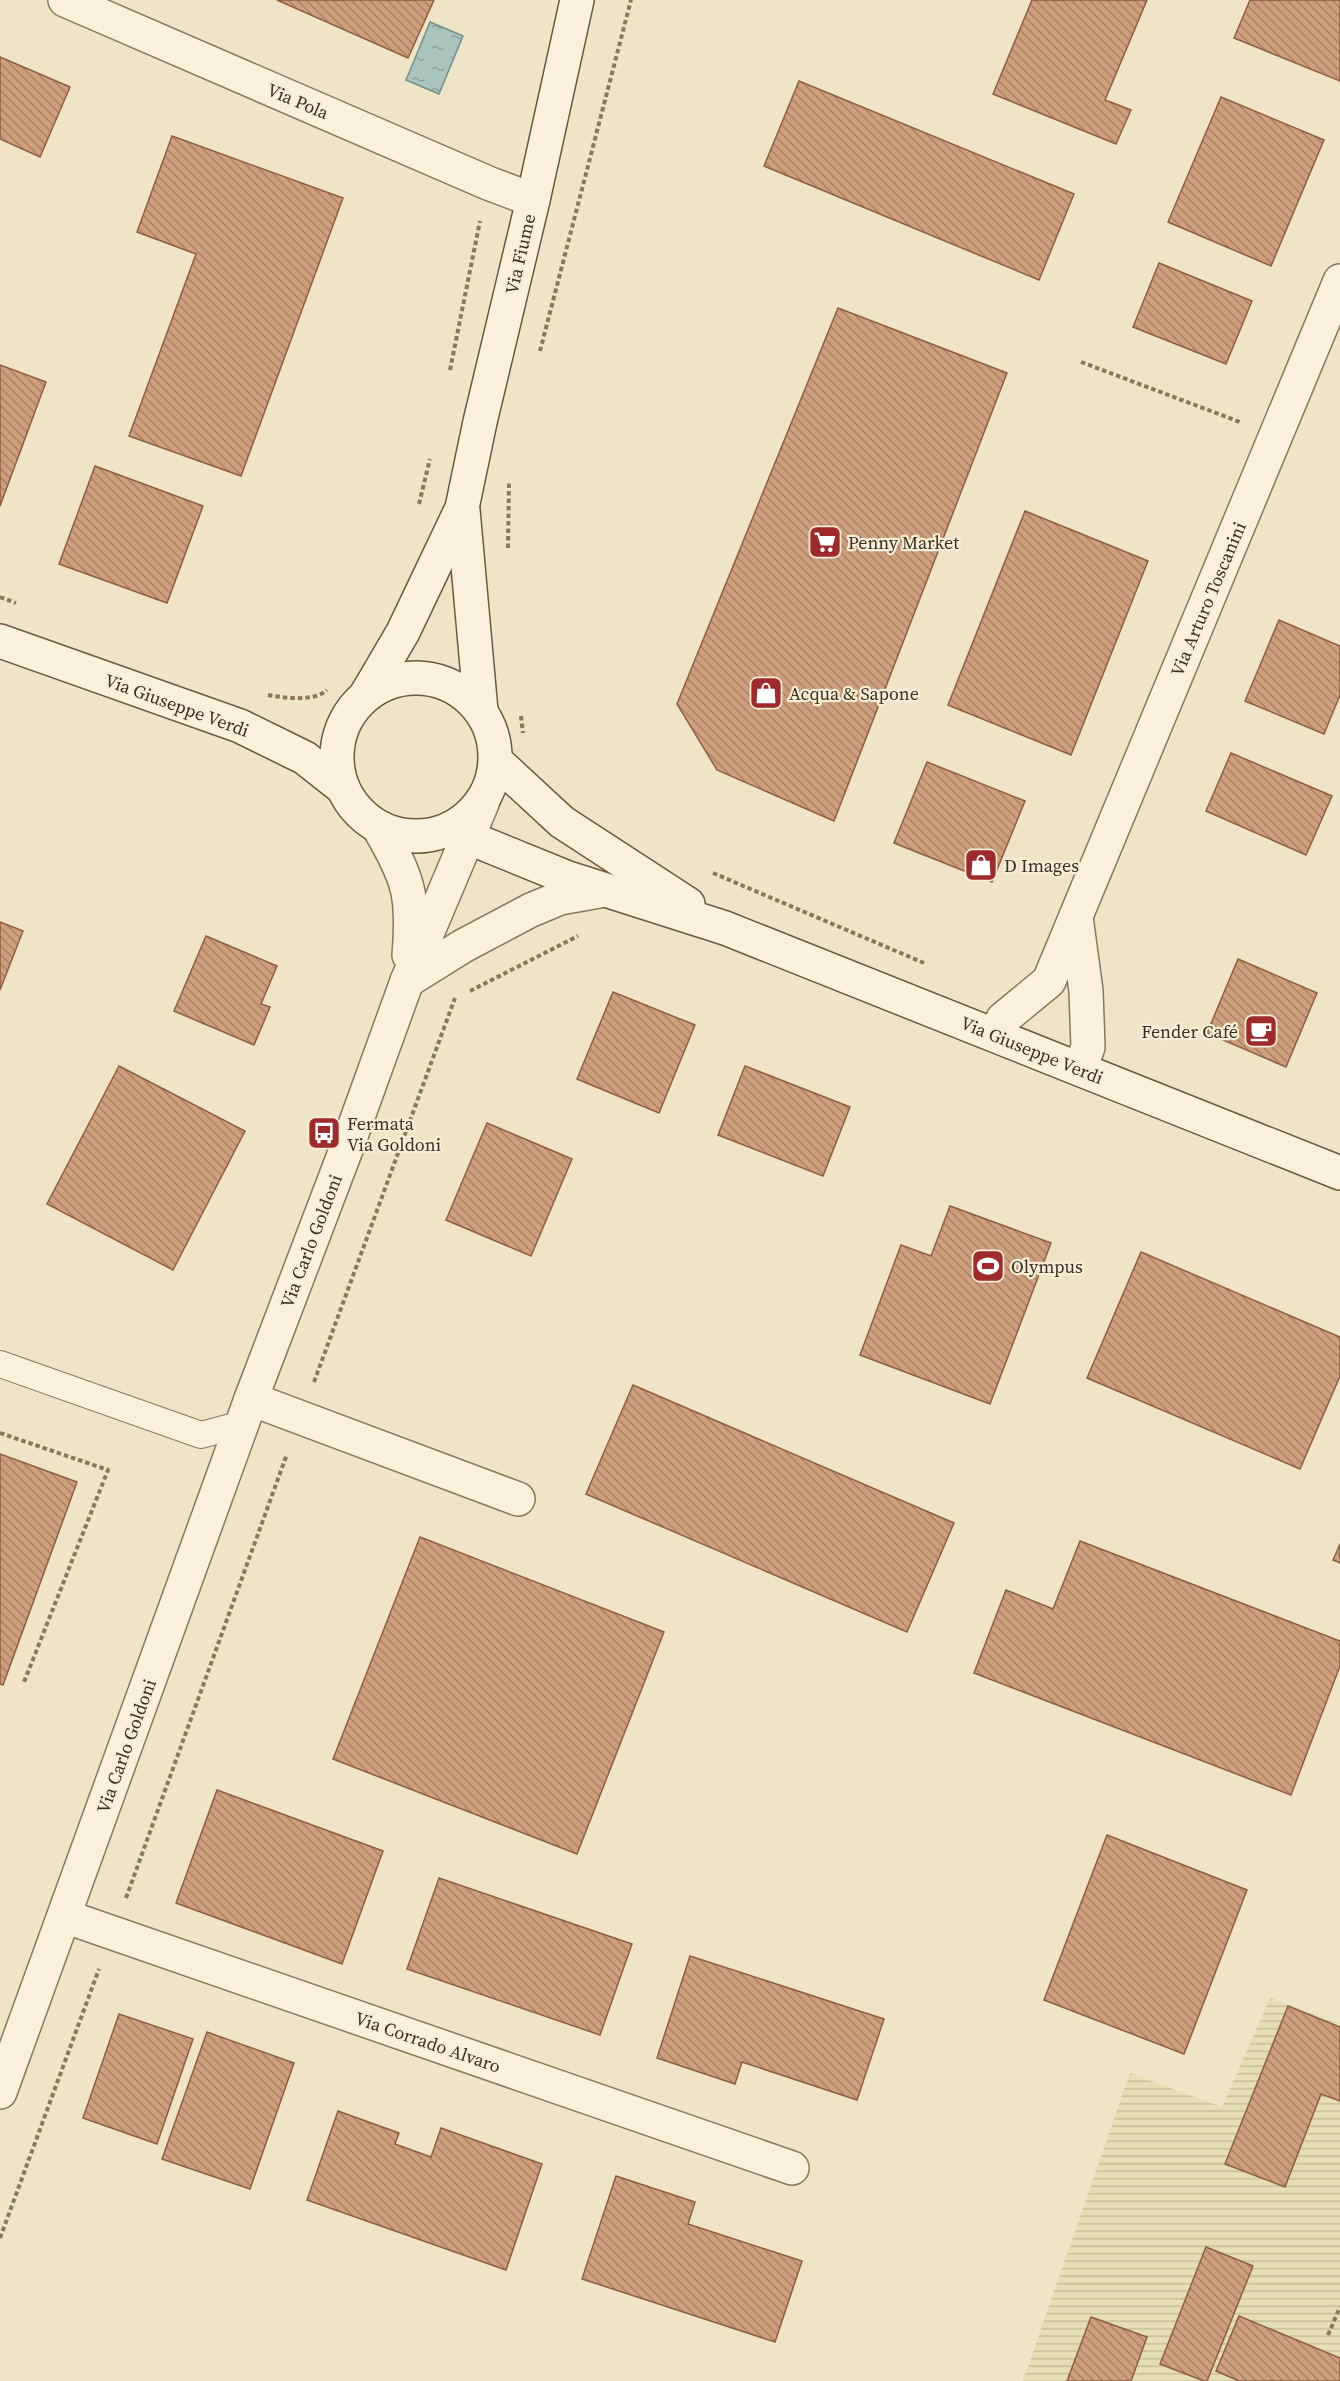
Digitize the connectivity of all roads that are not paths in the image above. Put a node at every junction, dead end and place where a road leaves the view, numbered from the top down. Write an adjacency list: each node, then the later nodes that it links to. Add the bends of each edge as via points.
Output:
1 (65, 0): 3 (street, Via Pola)
2 (576, 0): 3 (street, Via Fiume)
3 (533, 200): 5 (street, Via Fiume)
4 (1340, 281): 14 (street, Via Arturo Toscanini)
5 (462, 508): 7 (street, Via Fiume, via 416,606); 8 (street, Via Fiume)
6 (0, 641): 10 (street, Via Giuseppe Verdi, via 240,726 305,758)
7 (366, 695): 8 (street, Via Fiume, via 389,682 415,677 440,681 463,692); 10 (street, Via Fiume, via 349,714 339,737 337,763)
8 (481, 711): 9 (street, Via Fiume, via 493,735)
9 (496, 761): 12 (street, Via Fiume, via 483,801); 15 (street, Via Giuseppe Verdi, via 562,822)
10 (343, 788): 11 (street, Via Fiume, via 364,818)
11 (379, 828): 12 (street, Via Fiume, via 402,836); 16 (street, Via Carlo Goldoni, via 402,872 411,903)
12 (459, 833): 13 (street, Via Giuseppe Verdi); 16 (street, Via Carlo Goldoni)
13 (604, 890): 15 (street, Via Giuseppe Verdi); 16 (street, via 560,898 531,910)
14 (1076, 917): 17 (street, Via Arturo Toscanini, via 1049,981 1003,1019); 18 (street, via 1086,991 1088,1047)
15 (724, 928): 17 (street, Via Giuseppe Verdi)
16 (407, 981): 21 (street, Via Carlo Goldoni)
17 (995, 1035): 18 (street, Via Giuseppe Verdi)
18 (1080, 1069): 19 (street, Via Giuseppe Verdi)
19 (1340, 1173)
20 (0, 1364): 21 (lane, via 201,1435)
21 (247, 1411): 22 (street, via 301,1418); 23 (street, Via Carlo Goldoni)
22 (518, 1499)
23 (64, 1916): 24 (street, Via Carlo Goldoni); 25 (street, Via Corrado Alvaro)
24 (0, 2092)
25 (792, 2168)

